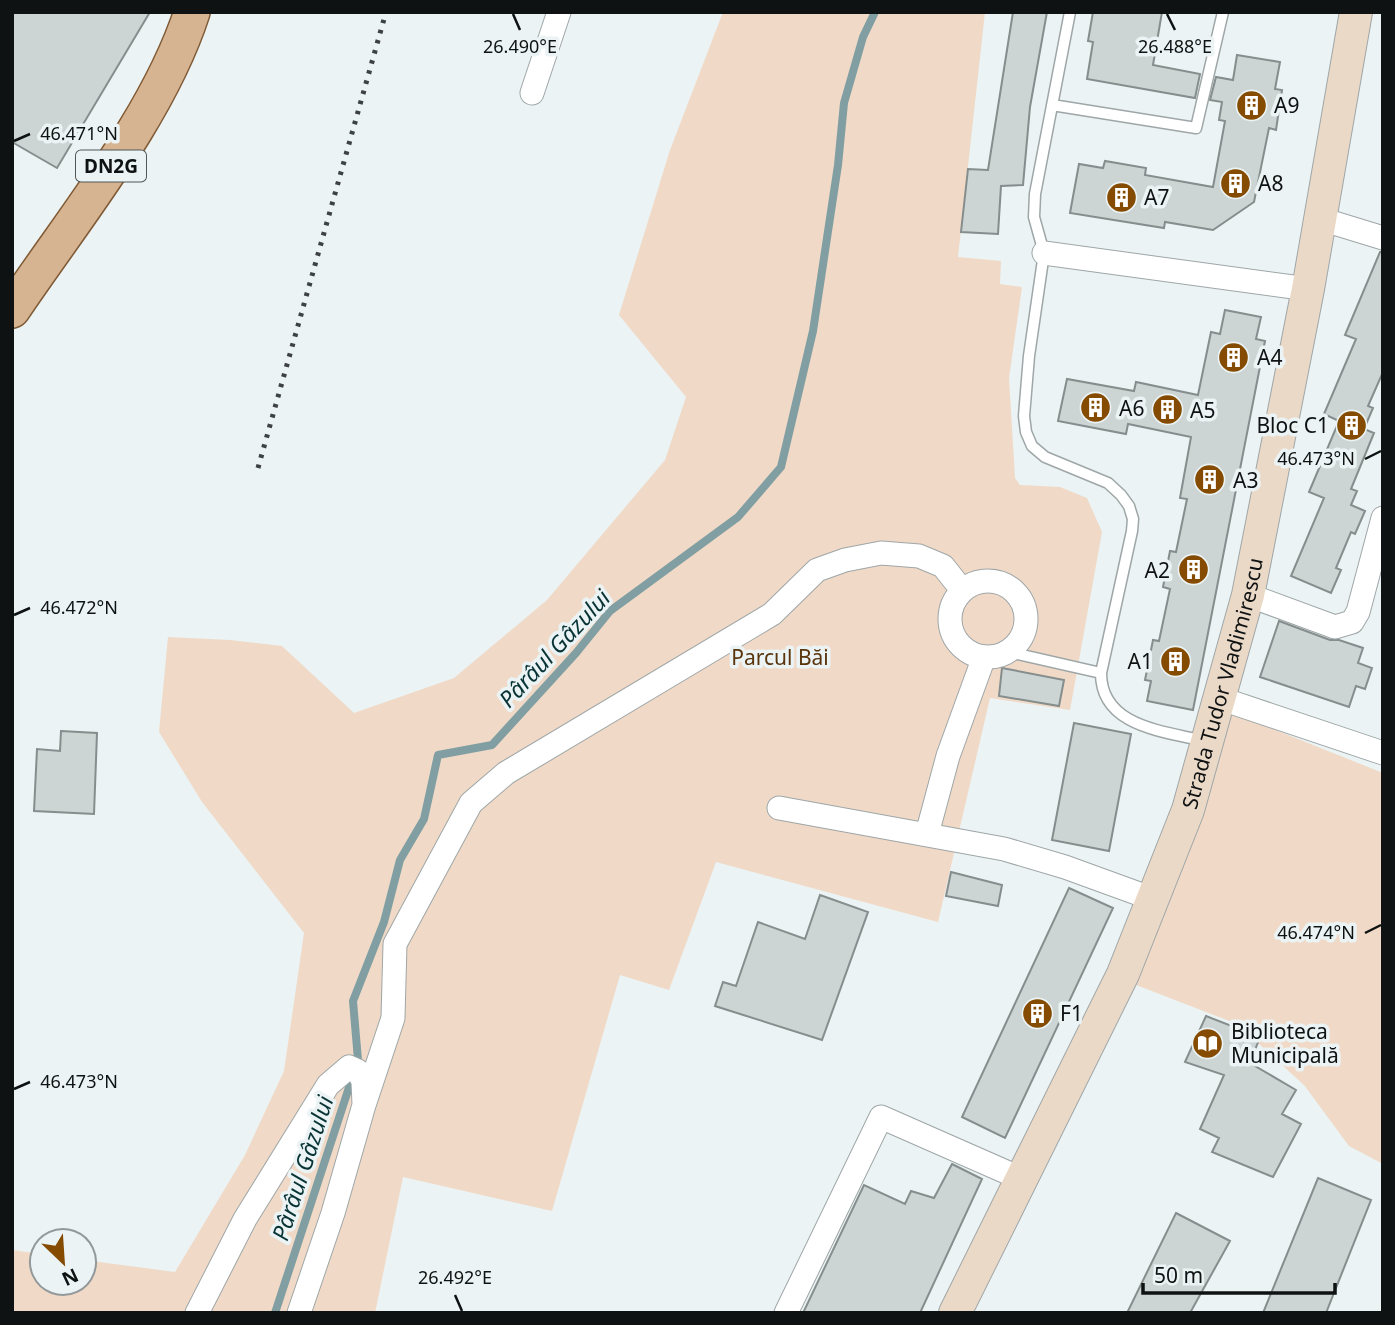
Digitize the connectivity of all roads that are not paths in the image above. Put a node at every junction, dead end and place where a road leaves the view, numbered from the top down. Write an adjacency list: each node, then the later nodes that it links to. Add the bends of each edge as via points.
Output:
1 (192, 12): 12 (main road, DN2G, via 131,137)
2 (558, 12): 6 (street)
3 (1070, 12): 7 (lane)
4 (1223, 12): 7 (lane, via 1196,128)
5 (1356, 12): 8 (street, Strada Tudor Vladimirescu)
6 (532, 93)
7 (1052, 105): 10 (lane, via 1035,194 1034,218)
8 (1321, 219): 9 (street); 11 (street, Strada Tudor Vladimirescu)
9 (1383, 238)
10 (1044, 253): 11 (street); 18 (lane, via 1029,356 1026,432 1032,446 1045,457 1108,483 1129,506 1133,519)
11 (1308, 289): 15 (street, Strada Tudor Vladimirescu)
12 (12, 310)
13 (1383, 518): 15 (street, via 1352,622 1335,627)
14 (962, 590): 16 (street, via 972,583 998,581 1019,595 1027,619 1025,632); 17 (street, via 954,600 950,625 961,647); 25 (street, via 943,566 919,556 881,553 817,570 772,614 506,773 471,803 395,944 393,1018)
15 (1248, 595): 19 (street, Strada Tudor Vladimirescu)
16 (1009, 652): 17 (street); 18 (lane)
17 (984, 657): 23 (street, via 948,756)
18 (1101, 673): 20 (lane, via 1104,694 1128,720)
19 (1219, 698): 20 (street, Strada Tudor Vladimirescu); 21 (street)
20 (1206, 741): 24 (street, Strada Tudor Vladimirescu, via 1188,810)
21 (1383, 752)
22 (779, 808): 23 (street)
23 (927, 834): 24 (street, via 1004,849)
24 (1153, 899): 26 (street, Strada Tudor Vladimirescu, via 1123,974)
25 (364, 1105): 27 (street, via 363,1081 354,1069 328,1085 244,1219); 28 (street)
26 (1022, 1179): 29 (street, via 881,1117); 30 (street, Strada Tudor Vladimirescu)
27 (197, 1313)
28 (299, 1313)
29 (786, 1313)
30 (955, 1313)

